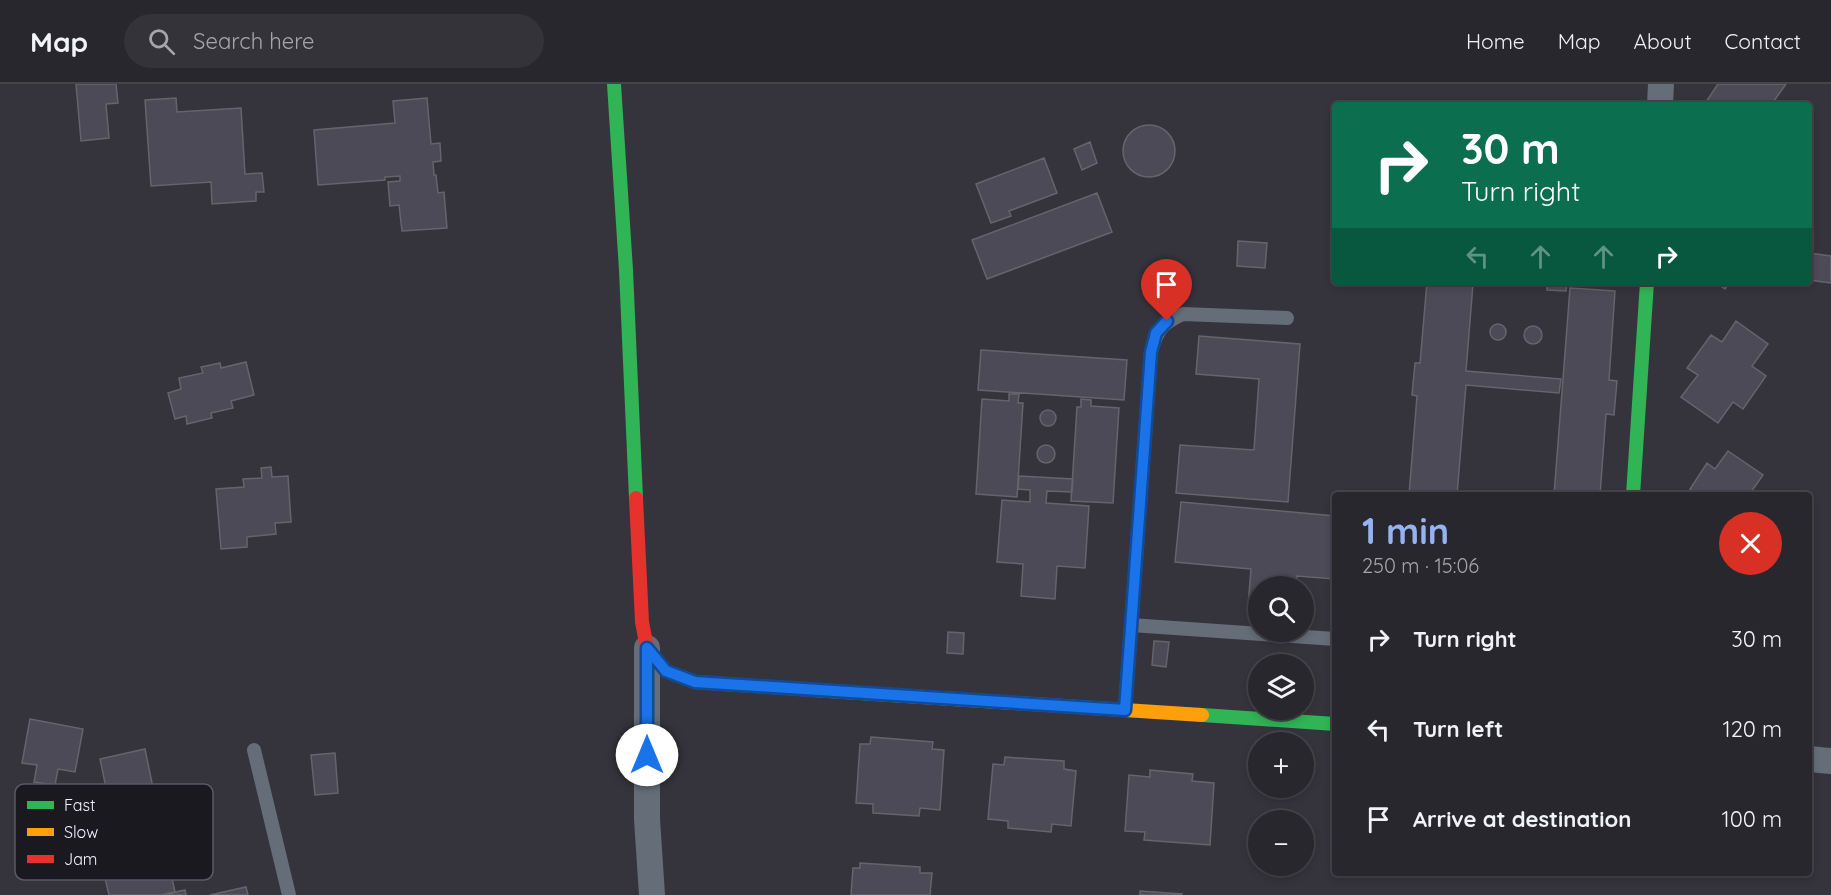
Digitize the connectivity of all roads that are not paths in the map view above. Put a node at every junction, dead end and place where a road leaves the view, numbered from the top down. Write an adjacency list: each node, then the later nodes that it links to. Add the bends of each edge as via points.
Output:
1 (614, 84): 9 (street, via 642,622)
2 (1661, 84): 3 (street)
3 (1660, 102)
4 (1647, 285): 6 (street)
5 (1287, 318): 7 (lane, via 1183,314 1167,321 1156,333 1151,352)
6 (1632, 492)
7 (1131, 625): 8 (lane); 10 (lane)
8 (1332, 639)
9 (647, 648): 10 (street, via 666,671 695,682); 16 (street, via 647,819)
10 (1125, 710): 11 (street)
11 (1332, 724)
12 (254, 750): 15 (lane)
13 (1812, 759): 14 (street)
14 (1831, 761)
15 (289, 895)
16 (652, 895)

